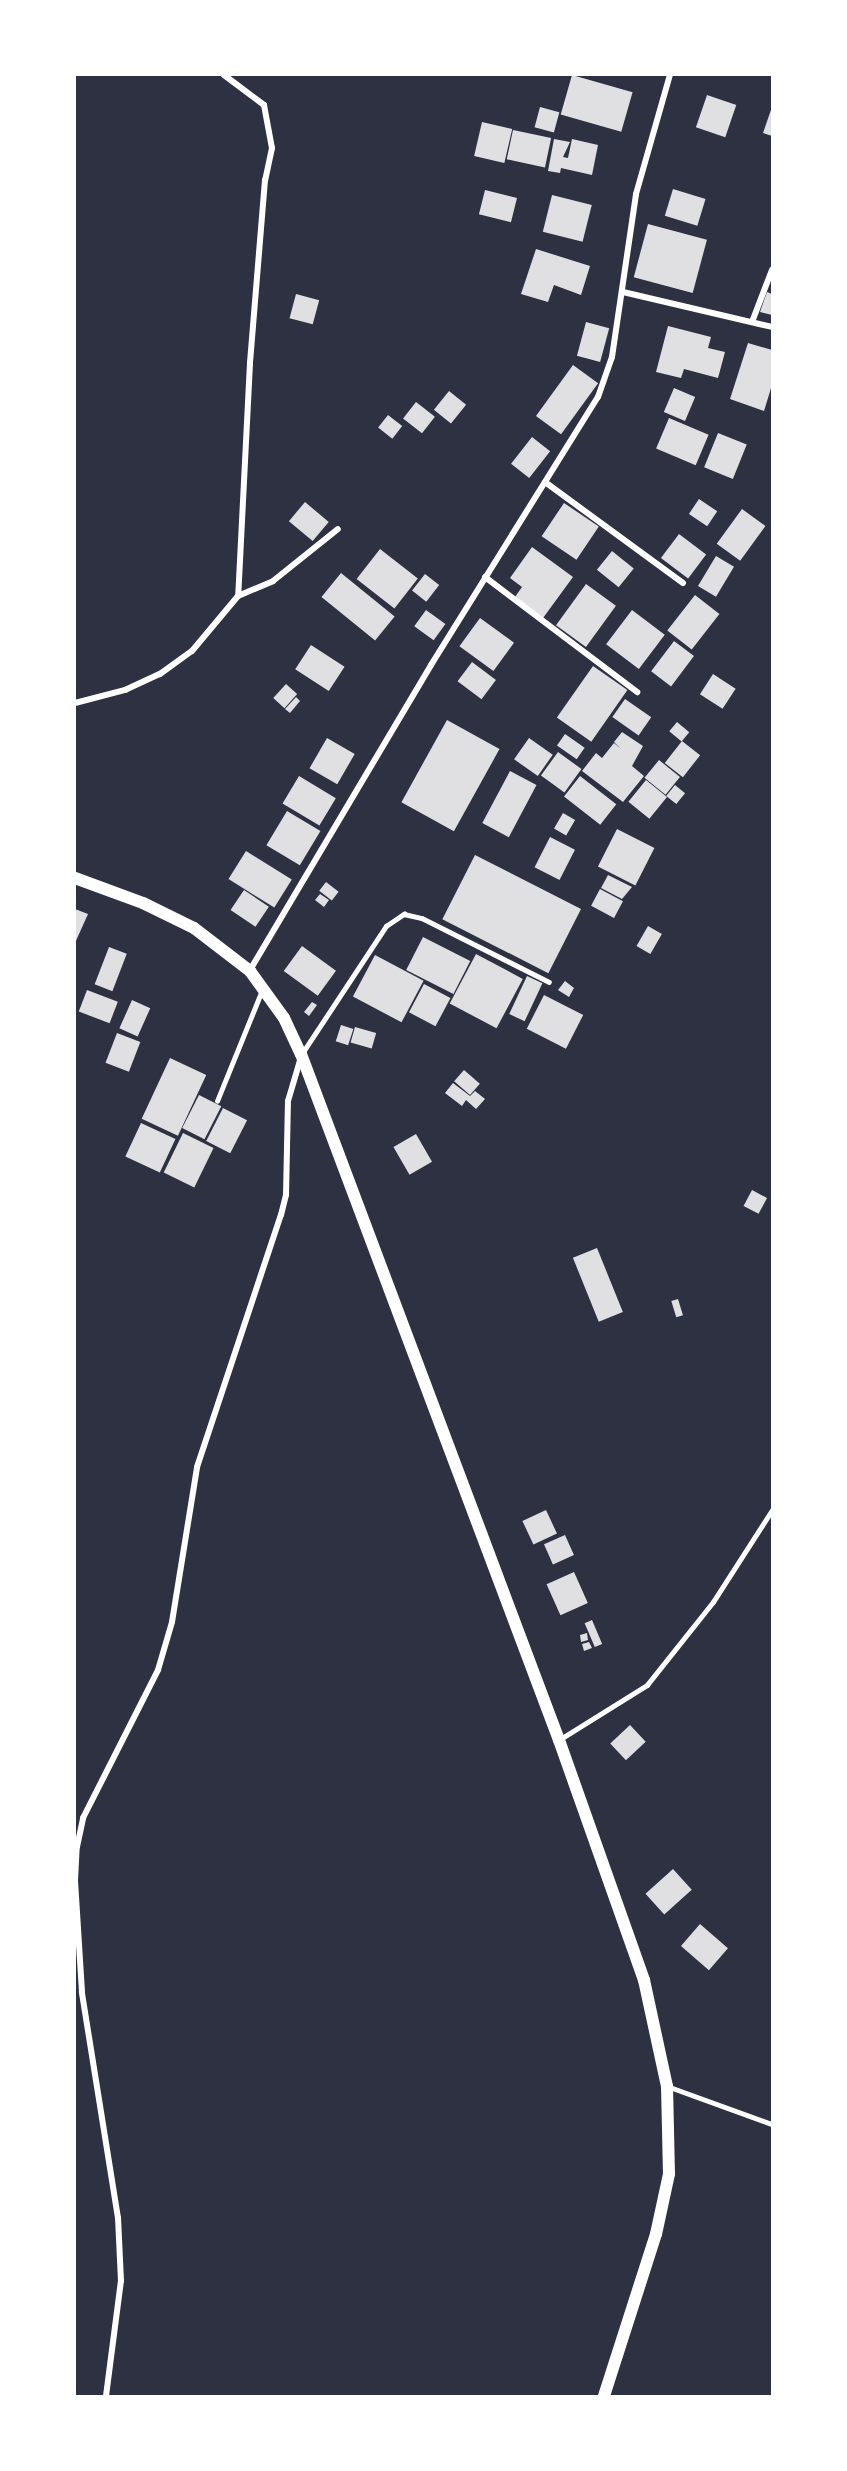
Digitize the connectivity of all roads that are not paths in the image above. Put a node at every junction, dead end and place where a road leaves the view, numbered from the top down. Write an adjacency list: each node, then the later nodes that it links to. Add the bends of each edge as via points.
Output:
1 (224, 75): 11 (street, via 264,105 272,148 265,180 250,363)
2 (670, 75): 4 (street, via 636,194)
3 (772, 270): 5 (street)
4 (623, 292): 5 (street); 7 (street, via 612,357 597,397)
5 (752, 322): 6 (street)
6 (772, 327)
7 (545, 482): 9 (street); 10 (street)
8 (338, 529): 11 (street, via 273,581)
9 (484, 577): 12 (street); 15 (street)
10 (683, 583)
11 (238, 596): 13 (street, via 192,651 160,674 125,690)
12 (637, 692)
13 (75, 703)
14 (75, 878): 15 (main road, via 143,903 194,928)
15 (250, 971): 17 (main road)
16 (549, 982): 18 (lane, via 422,918 404,914 386,926)
17 (263, 985): 18 (main road); 19 (lane)
18 (301, 1054): 21 (main road); 24 (street, via 288,1101 286,1195 197,1467 172,1622 158,1670 83,1818 77,1847 75,1880 82,1992 118,2218 121,2280)
19 (218, 1101)
20 (772, 1510): 21 (lane, via 713,1602 647,1685)
21 (559, 1740): 22 (main road, via 644,1980)
22 (667, 2086): 23 (lane); 25 (main road, via 669,2174 656,2234)
23 (772, 2124)
24 (106, 2396)
25 (604, 2396)

